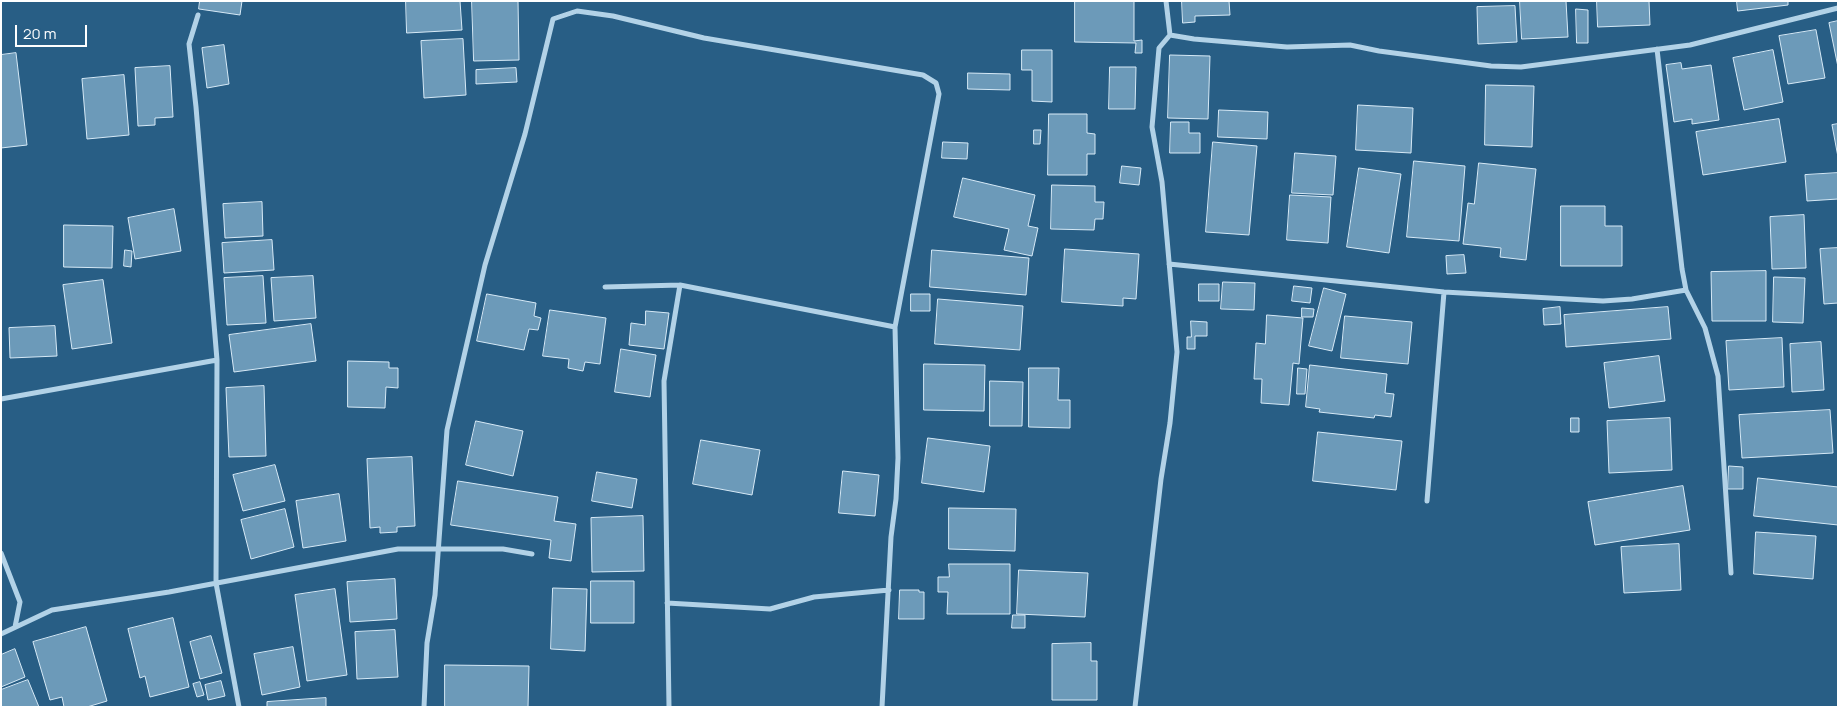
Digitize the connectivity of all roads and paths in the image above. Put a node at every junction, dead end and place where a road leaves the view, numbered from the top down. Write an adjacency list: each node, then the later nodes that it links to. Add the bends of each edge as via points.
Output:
1 (1166, 1): 4 (street)
2 (1838, 8): 5 (street, via 1690,45)
3 (198, 15): 12 (street, via 189,44)
4 (1170, 35): 5 (street, via 1287,47 1350,45 1491,66 1521,67); 6 (street, via 1159,48 1152,127 1162,182)
5 (1657, 49): 9 (street)
6 (1169, 264): 10 (street); 28 (street, via 1177,352)
7 (680, 285): 8 (street); 11 (street); 21 (street, via 664,381)
8 (606, 287)
9 (1686, 290): 10 (street, via 1603,301); 18 (street, via 1705,328 1718,376)
10 (1444, 292): 14 (street)
11 (895, 327): 15 (street, via 939,94 936,83 923,75 704,38 613,16 577,11 553,19 525,134 484,265 446,430); 20 (street, via 898,458)
12 (217, 360): 13 (street); 19 (street)
13 (1, 400)
14 (1427, 501)
15 (437, 549): 17 (street, via 503,548); 19 (street, via 398,549); 25 (street)
16 (1, 553): 22 (street, via 20,602)
17 (532, 554)
18 (1731, 574)
19 (216, 583): 22 (street, via 52,610); 24 (street)
20 (889, 590): 21 (street, via 814,598 770,609); 27 (street)
21 (667, 603): 26 (street)
22 (15, 627): 23 (street)
23 (1, 634)
24 (239, 707)
25 (424, 707)
26 (670, 707)
27 (882, 707)
28 (1135, 707)

